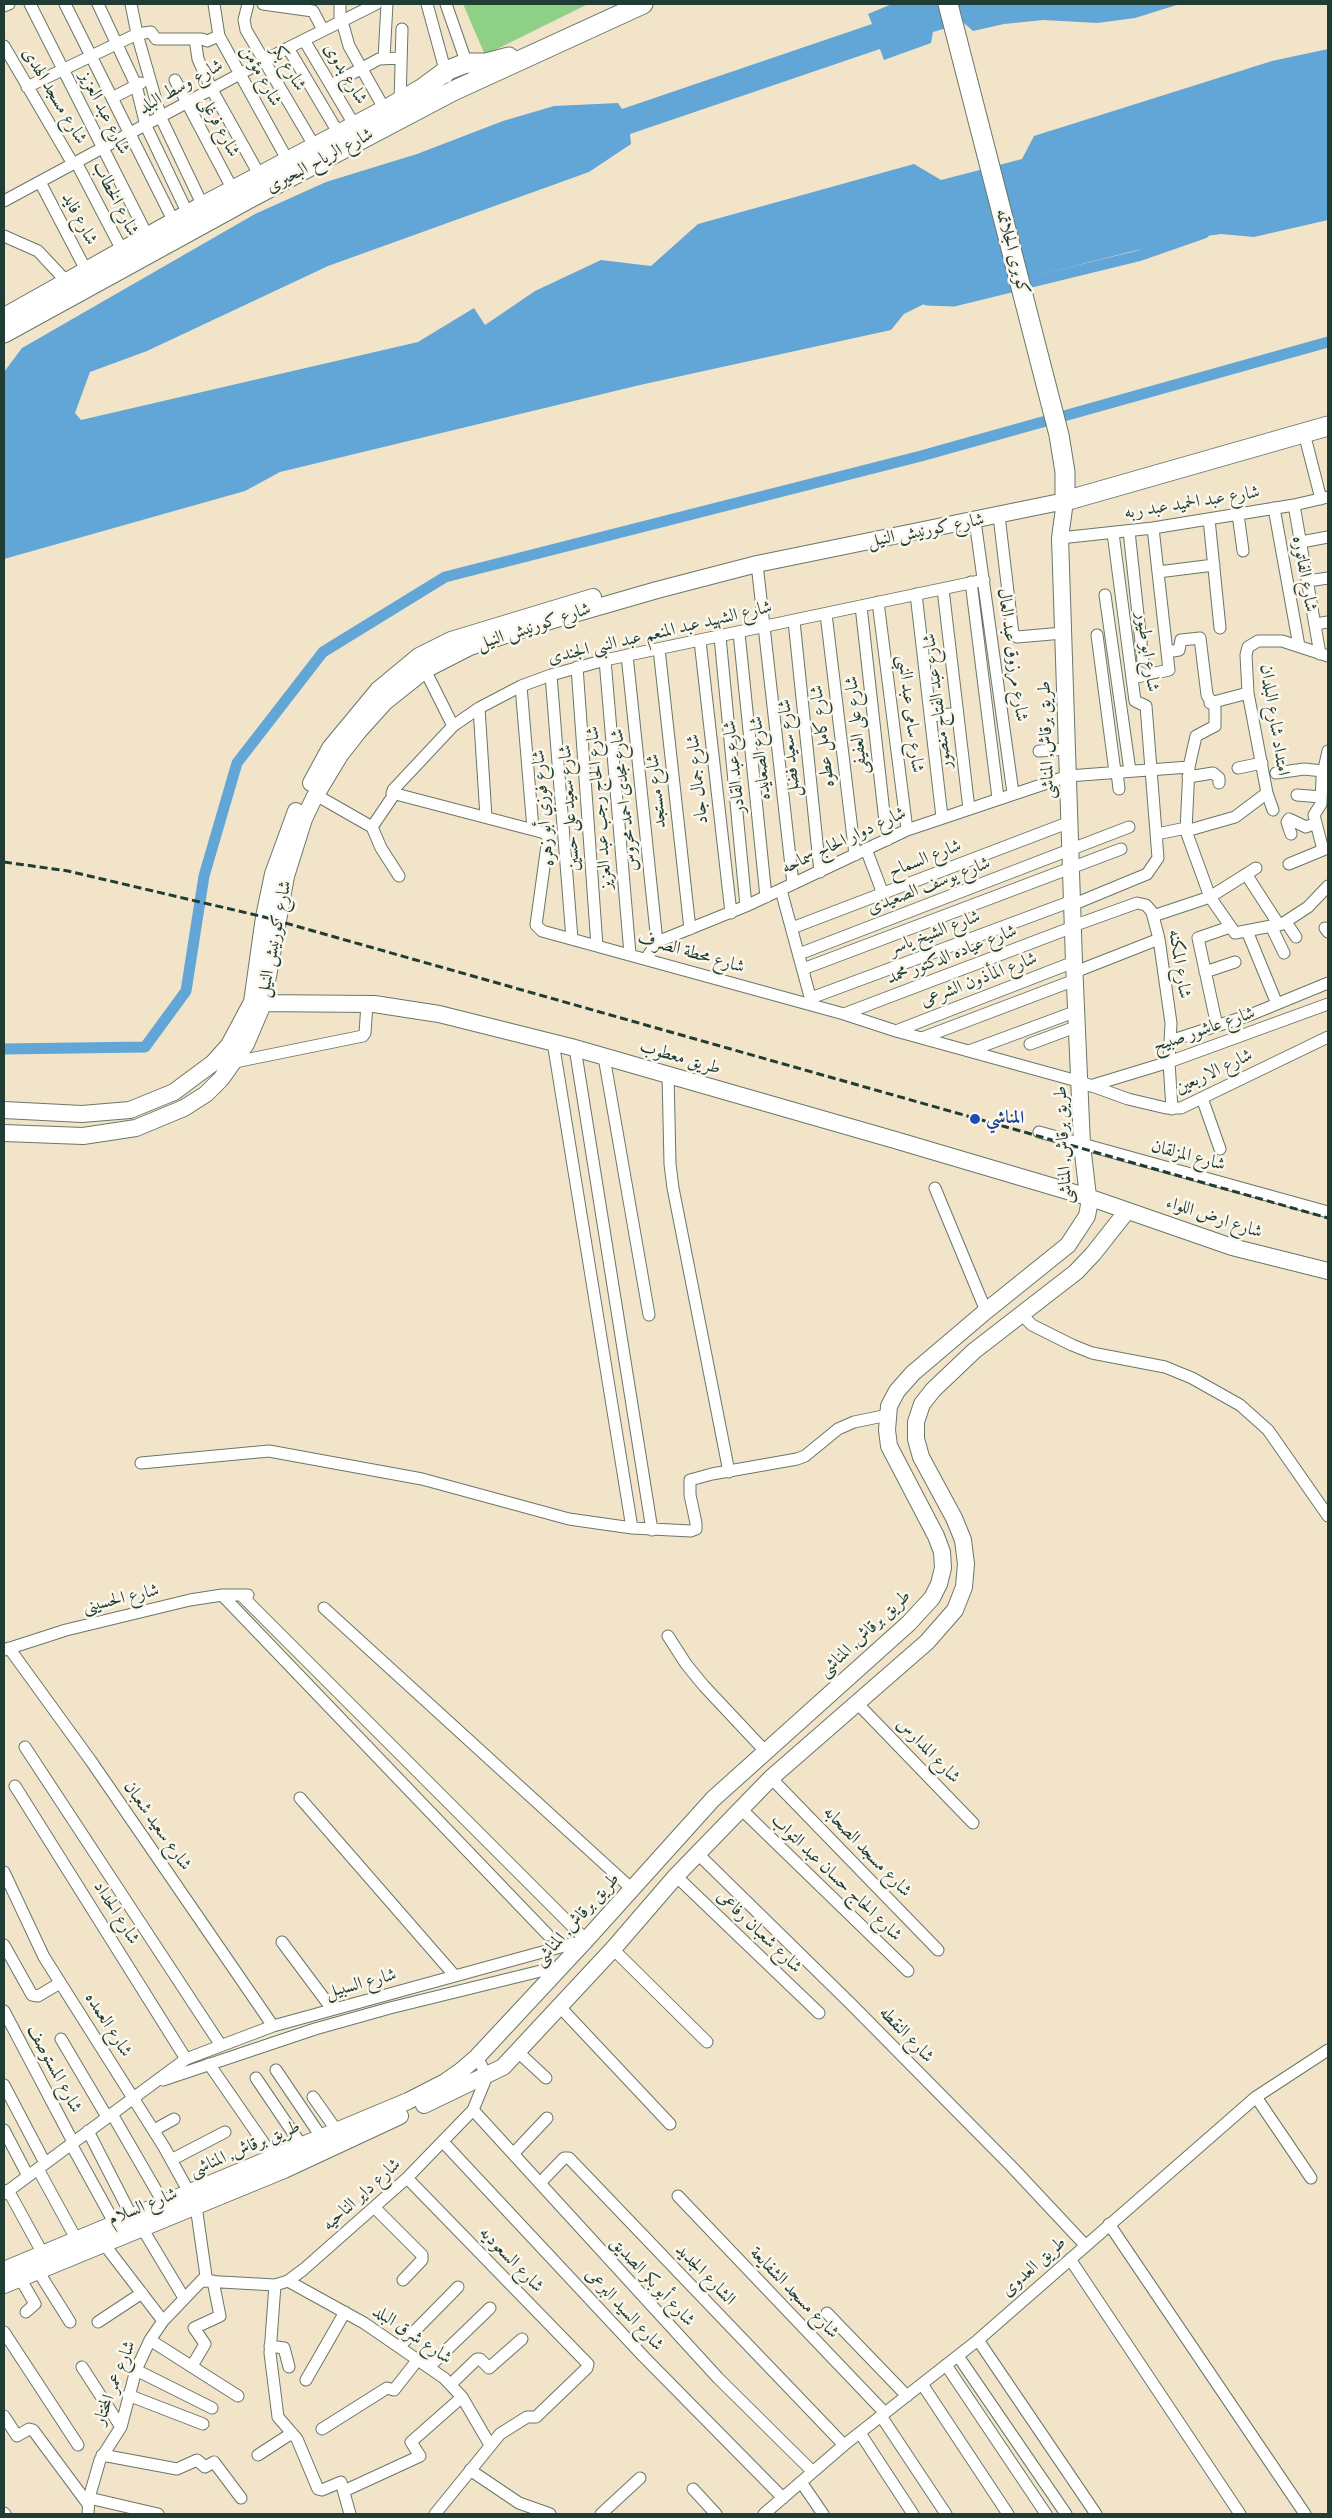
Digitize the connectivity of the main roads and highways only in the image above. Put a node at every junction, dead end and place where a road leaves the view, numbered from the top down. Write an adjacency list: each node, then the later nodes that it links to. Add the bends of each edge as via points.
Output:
1 (618, 4): 4 (main road, شارع الرياح البحيرى, via 507,58 466,63 446,71 392,106 188,214)
2 (643, 4): 5 (main road, شارع الرياح البحيرى, via 453,91)
3 (948, 4): 8 (main road, كوبرى الجلاتمه, via 1063,454)
4 (4, 318)
5 (4, 333)
6 (1328, 416): 8 (main road, شارع كورنيش النيل)
7 (1328, 426): 8 (main road, شارع كورنيش النيل)
8 (1066, 496)

